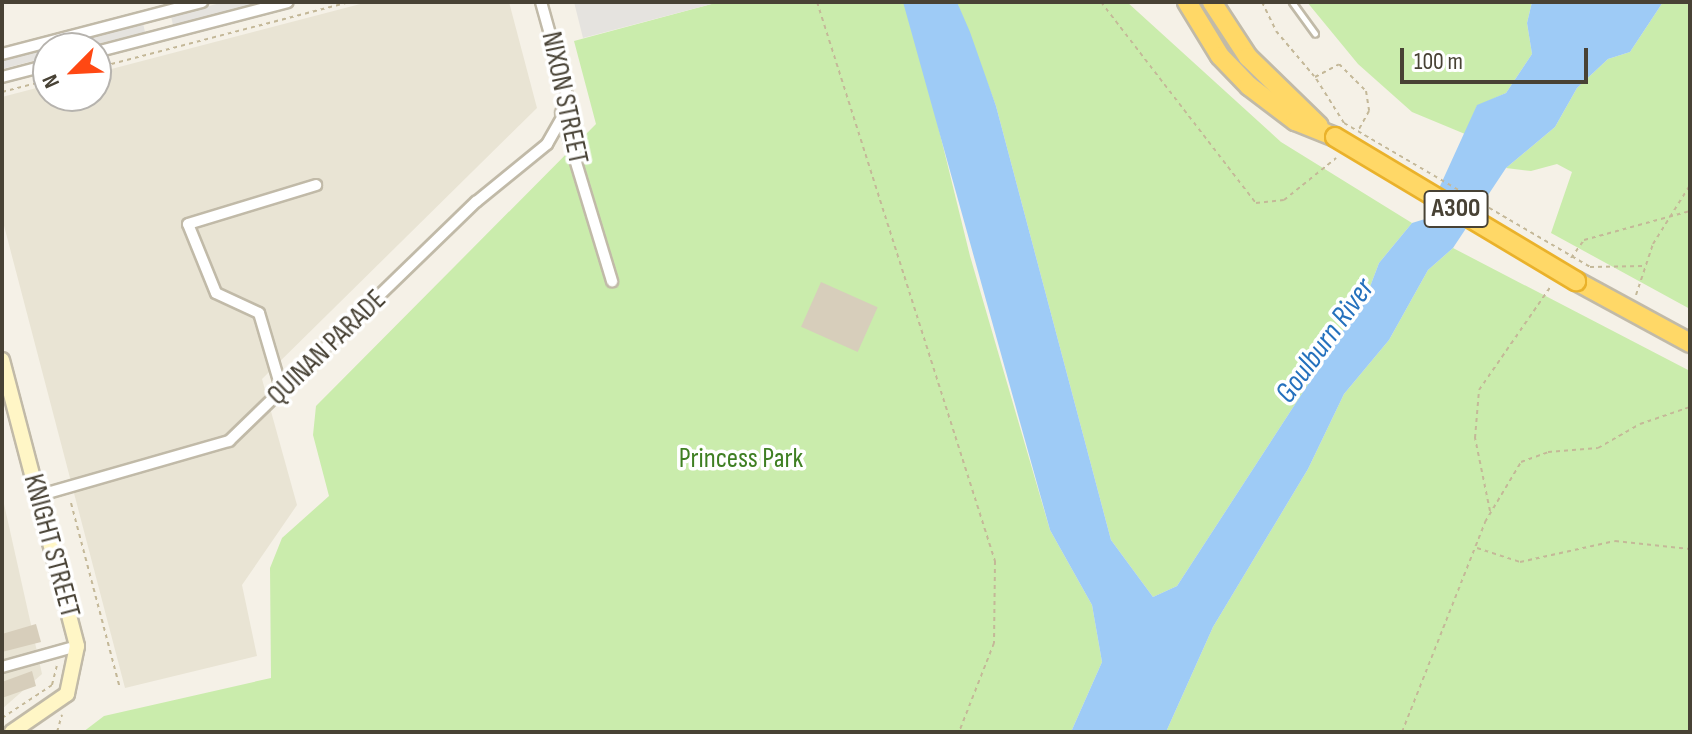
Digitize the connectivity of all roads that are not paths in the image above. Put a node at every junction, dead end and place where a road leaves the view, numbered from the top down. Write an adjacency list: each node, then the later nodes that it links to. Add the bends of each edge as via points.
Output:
1 (202, 2): 7 (street)
2 (288, 2): 9 (street)
3 (1187, 2): 15 (highway, A300, via 1220,56 1249,86 1295,121)
4 (1212, 2): 15 (highway, A300, via 1248,57)
5 (1292, 2): 8 (lane)
6 (543, 4): 14 (street, NIXON STREET, via 567,95)
7 (156, 14): 9 (street); 11 (street)
8 (1315, 34)
9 (162, 35): 10 (street)
10 (112, 48)
11 (2, 54)
12 (32, 69): 13 (street)
13 (2, 77)
14 (561, 113): 17 (street, NIXON STREET); 21 (street, QUINAN PARADE, via 547,144 476,202)
15 (1344, 136): 18 (highway, A300, bridge)
16 (316, 185): 21 (street, via 188,224 216,293 259,313)
17 (612, 281)
18 (1690, 343)
19 (2, 360): 20 (street, KNIGHT STREET)
20 (6, 390): 22 (street, KNIGHT STREET)
21 (282, 391): 22 (street, QUINAN PARADE, via 219,447)
22 (37, 496): 23 (street, KNIGHT STREET)
23 (77, 643): 24 (street); 25 (street, via 76,676 58,704)
24 (2, 667)
25 (12, 732)

